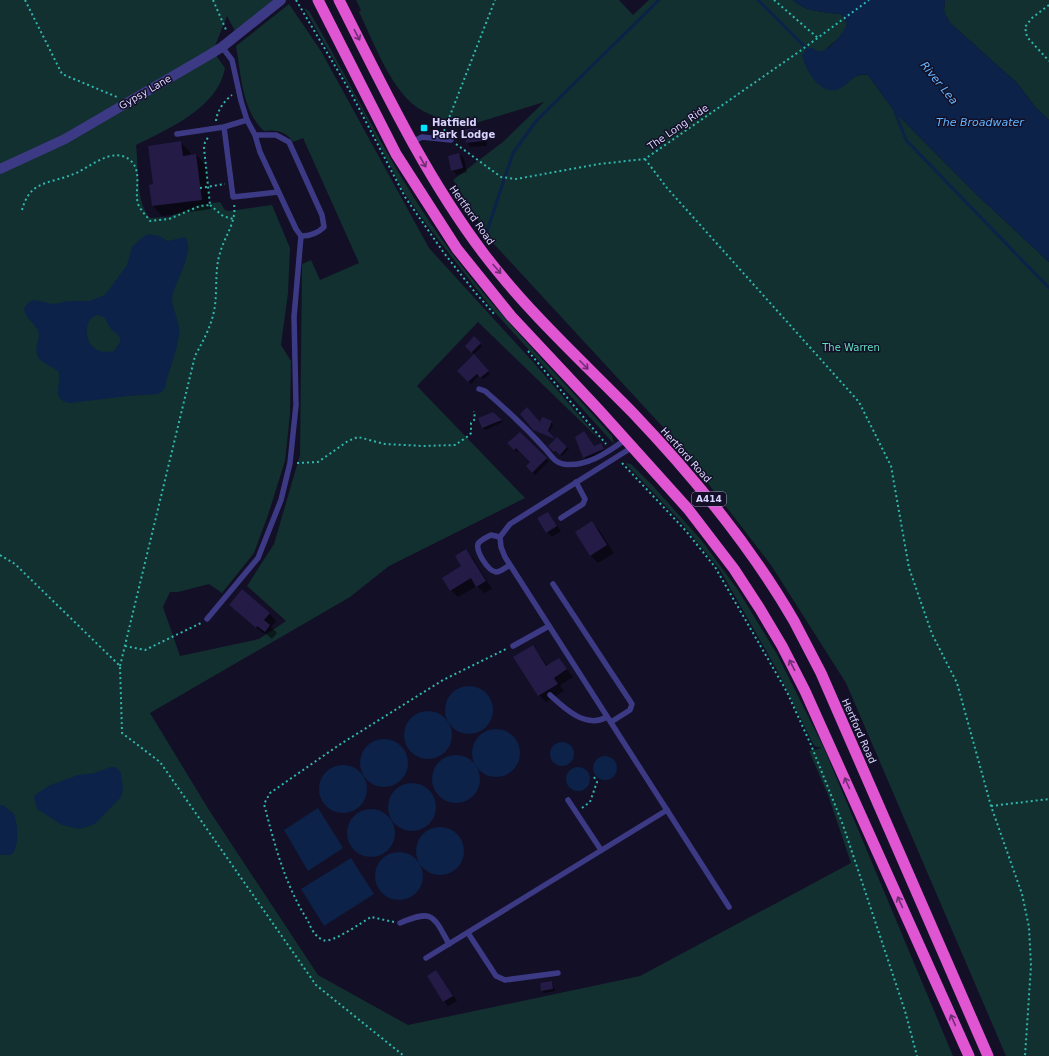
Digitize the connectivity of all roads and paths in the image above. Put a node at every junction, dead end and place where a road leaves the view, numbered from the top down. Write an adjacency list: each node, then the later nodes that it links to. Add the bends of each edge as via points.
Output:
1 (25, 0): 16 (path, via 62,74)
2 (213, 0): 12 (path)
3 (281, 0): 12 (street, Gypsy Lane)
4 (296, 0): 36 (path, via 351,93 405,197 449,260)
5 (318, 0): 40 (highway, A414, via 396,154 456,249 511,316)
6 (339, 0): 24 (highway, Hertford Road / A414, one-way to 24)
7 (495, 0): 22 (path)
8 (774, 0): 11 (path)
9 (869, 0): 11 (path, The Long Ride)
10 (1049, 5): 14 (path, via 1025,27 1027,37)
11 (818, 38): 25 (path, The Long Ride)
12 (231, 40): 13 (street, Gypsy Lane)
13 (222, 48): 15 (lane, via 232,60); 16 (street, Gypsy Lane)
14 (1049, 61)
15 (239, 92): 17 (lane); 19 (path, via 225,101)
16 (127, 102): 26 (street, Gypsy Lane, via 66,139)
17 (247, 120): 18 (lane); 21 (lane)
18 (224, 127): 19 (lane); 27 (lane)
19 (213, 129): 20 (lane); 28 (path, via 204,148)
20 (177, 134)
21 (255, 135): 30 (lane); 35 (lane, via 280,136 288,142 294,153 324,221 324,227 319,232)
22 (441, 139): 23 (lane); 24 (lane, via 422,137)
23 (450, 140): 25 (path, The Long Ride, via 501,177 516,180 599,164)
24 (412, 142): 73 (highway, Hertford Road / A414, one-way to 73, via 431,176 485,255 706,495 745,545 794,621 821,673)
25 (645, 159): 60 (path, via 667,188 859,402 892,466 909,568 932,634 957,683)
26 (0, 169)
27 (231, 184): 28 (path); 31 (lane)
28 (208, 187): 29 (path); 32 (path)
29 (200, 188)
30 (278, 192): 31 (lane); 35 (lane)
31 (233, 198): 34 (path, via 236,214)
32 (210, 205): 33 (path, via 200,206 169,219 150,221 138,202 137,173 134,165 129,160 116,156 101,159 72,175 41,185 28,196); 34 (path, via 223,216)
33 (22, 210)
34 (233, 219): 52 (path, via 220,252 216,269 214,310 209,329 195,356)
35 (301, 236): 43 (lane, via 294,317 296,404)
36 (498, 318)
37 (527, 350): 41 (path)
38 (479, 389): 41 (lane, via 485,391 532,434 557,462 564,465 586,462)
39 (474, 411): 43 (path, via 475,419 471,423 471,433 456,445 385,444 358,437 318,462)
40 (628, 444): 41 (lane); 42 (lane); 72 (highway, A414, one-way to 40, via 824,733 782,646 734,569 688,509)
41 (611, 450)
42 (617, 457): 44 (lane); 71 (path, via 686,531 715,567 787,692 843,825 905,1011)
43 (290, 463): 50 (lane, via 281,500 258,558)
44 (576, 482): 45 (lane, via 585,499 583,504); 46 (lane, via 510,524)
45 (561, 518)
46 (500, 537): 48 (lane, via 501,547); 48 (lane, via 491,535 477,546 488,567 494,572 499,572)
47 (0, 555): 54 (path, via 15,564)
48 (510, 565): 51 (lane)
49 (553, 584): 56 (lane, via 632,704 630,710)
50 (207, 619): 52 (path, via 145,650)
51 (549, 626): 53 (lane); 56 (lane)
52 (125, 646): 54 (path)
53 (513, 646): 65 (path, via 443,680 339,745 270,792 264,804 278,858 294,899 316,936 323,941 331,940 371,917)
54 (120, 666): 70 (path, via 122,732 160,762 316,985)
55 (550, 695): 56 (lane, via 563,707 583,718 592,721)
56 (609, 719): 61 (lane)
57 (594, 777): 62 (path, via 596,782 590,802)
58 (1049, 799): 60 (path)
59 (568, 800): 62 (lane)
60 (991, 806): 74 (path, via 1022,894 1029,927 1031,966)
61 (667, 810): 63 (lane); 64 (lane)
62 (576, 812): 63 (lane)
63 (601, 850): 66 (lane)
64 (729, 907)
65 (400, 923): 67 (lane, via 416,916 426,915 434,918)
66 (468, 933): 67 (lane); 69 (lane, via 496,976 505,980)
67 (449, 944): 68 (lane)
68 (426, 958)
69 (558, 973)
70 (404, 1056)
71 (917, 1056)
72 (969, 1056)
73 (988, 1056)
74 (1025, 1056)

